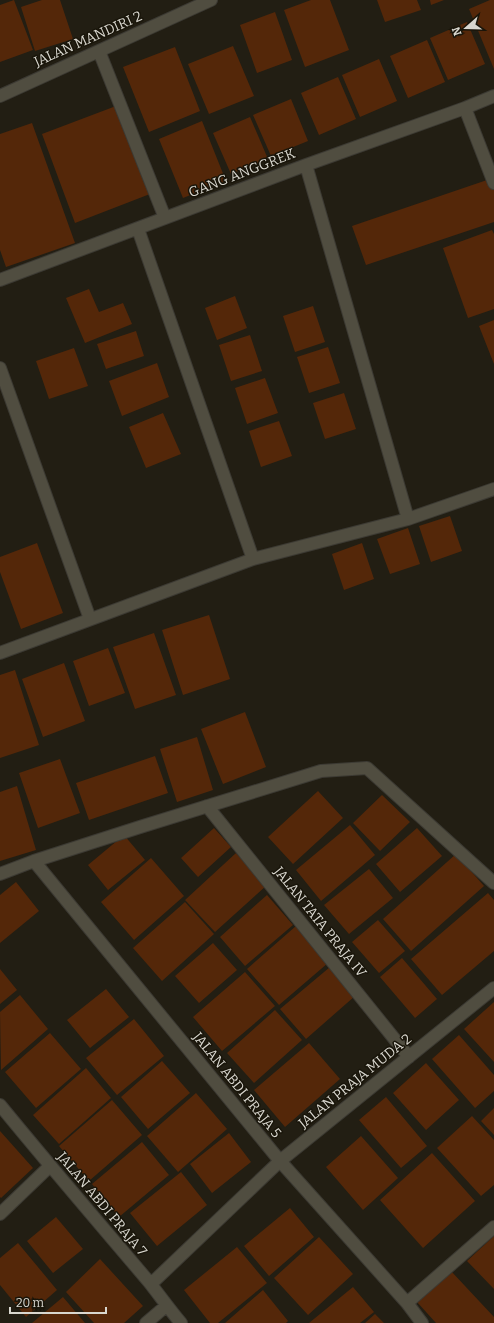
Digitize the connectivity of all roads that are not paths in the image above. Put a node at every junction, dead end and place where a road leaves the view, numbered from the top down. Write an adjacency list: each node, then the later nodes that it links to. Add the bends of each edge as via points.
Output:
1 (211, 0): 2 (street, JALAN MANDIRI 2)
2 (99, 51): 3 (street, JALAN MANDIRI 2); 8 (street)
3 (0, 96)
4 (494, 96): 5 (street, GANG ANGGREK)
5 (465, 108): 6 (street, GANG ANGGREK); 7 (street)
6 (306, 165): 8 (street, GANG ANGGREK); 13 (street)
7 (494, 183)
8 (165, 218): 9 (street, GANG ANGGREK)
9 (138, 229): 10 (street, GANG ANGGREK); 14 (street)
10 (0, 280)
11 (0, 368): 15 (street)
12 (494, 489): 13 (street)
13 (408, 519): 14 (street)
14 (253, 559): 15 (street)
15 (90, 619): 16 (street)
16 (0, 653)
17 (207, 806): 18 (street); 20 (street, via 320,770 367,768); 22 (street, JALAN TATA PRAJA IV)
18 (34, 861): 19 (street); 24 (street, JALAN ABDI PRAJA 5)
19 (0, 874)
20 (494, 883)
21 (494, 988): 22 (street, JALAN PRAJA MUDA 2)
22 (409, 1057): 24 (street, JALAN PRAJA MUDA 2)
23 (0, 1105): 25 (street, JALAN ABDI PRAJA 7)
24 (280, 1161): 28 (street, JALAN PRAJA MUDA 2); 29 (street, JALAN ABDI PRAJA 5)
25 (50, 1166): 26 (street); 28 (street, JALAN ABDI PRAJA 7)
26 (0, 1214)
27 (494, 1227): 29 (street)
28 (151, 1284): 30 (street, JALAN ABDI PRAJA 7)
29 (407, 1303): 33 (street, JALAN ABDI PRAJA 5)
30 (166, 1306): 31 (street); 32 (street, JALAN ABDI PRAJA 7)
31 (146, 1323)
32 (181, 1323)
33 (422, 1323)

